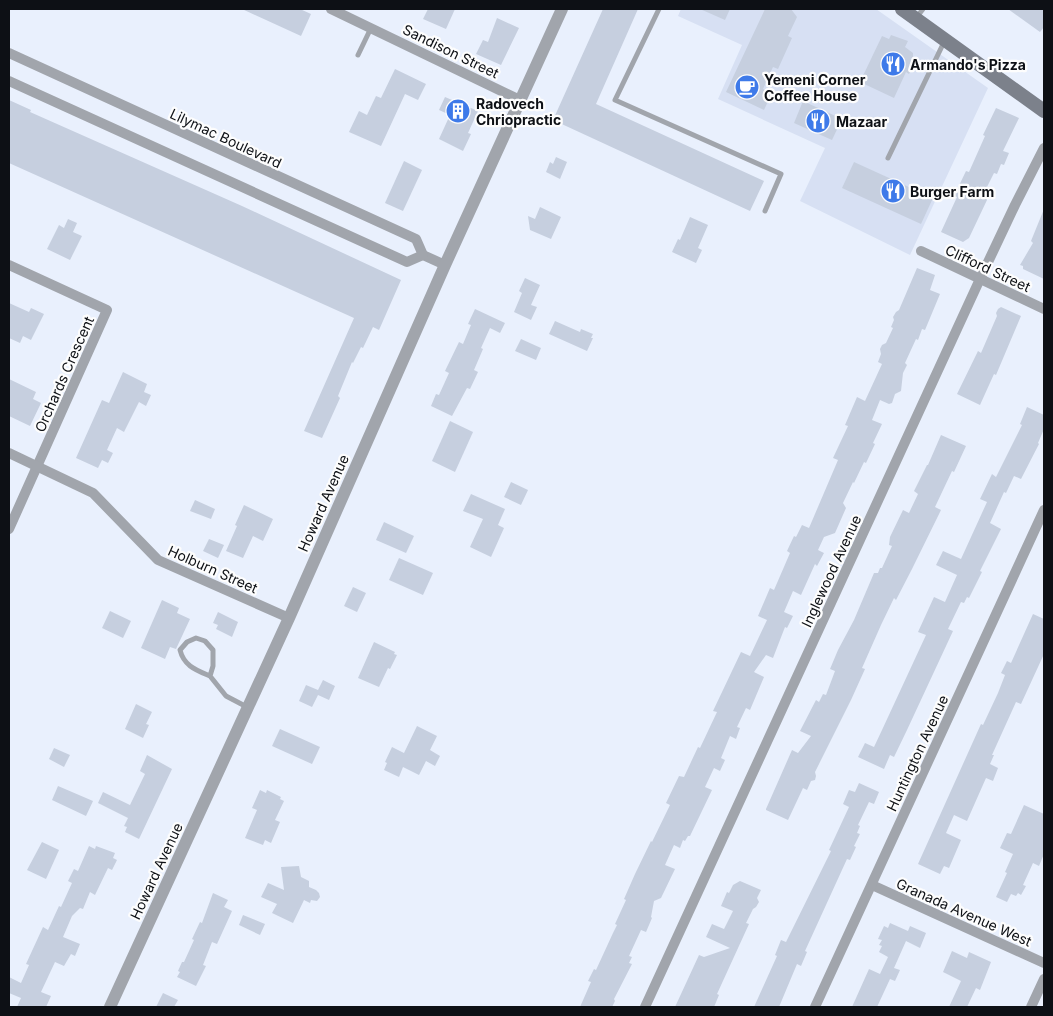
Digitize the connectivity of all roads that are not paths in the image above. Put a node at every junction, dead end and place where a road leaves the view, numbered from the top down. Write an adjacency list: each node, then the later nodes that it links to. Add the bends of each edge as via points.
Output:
1 (331, 9): 6 (street, Sandison Street)
2 (562, 9): 11 (street, Howard Avenue)
3 (659, 9): 15 (lane, via 616,100 781,174)
4 (902, 9): 5 (main road)
5 (920, 14): 7 (main road)
6 (371, 28): 9 (lane); 11 (street, Sandison Street)
7 (945, 40): 12 (main road); 14 (lane)
8 (9, 54): 17 (street, Lilymac Boulevard, via 416,239)
9 (358, 55)
10 (9, 81): 17 (street, via 407,262)
11 (520, 100): 19 (street, Howard Avenue)
12 (1044, 111)
13 (1044, 148): 20 (street, Inglewood Avenue)
14 (888, 158)
15 (765, 211)
16 (921, 251): 20 (street, Clifford Street)
17 (423, 255): 19 (street, Lilymac Boulevard)
18 (9, 265): 23 (street, Orchards Crescent, via 107,310)
19 (445, 265): 26 (street, Howard Avenue)
20 (980, 279): 21 (street, Clifford Street); 33 (street, Inglewood Avenue)
21 (1044, 309)
22 (9, 453): 23 (street, Holburn Street)
23 (37, 466): 25 (street); 26 (street, Holburn Street, via 93,493 158,560)
24 (1044, 510): 29 (street, Huntington Avenue)
25 (9, 529)
26 (289, 618): 28 (street, Howard Avenue)
27 (210, 676): 27 (lane, via 213,650 196,638 187,642 180,650 186,663); 28 (lane, via 226,696)
28 (248, 707): 32 (street, Howard Avenue)
29 (872, 885): 30 (street, Granada Avenue West); 34 (street, Huntington Avenue)
30 (1044, 963)
31 (1044, 979): 35 (street)
32 (110, 1007)
33 (645, 1007)
34 (815, 1007)
35 (1031, 1007)

